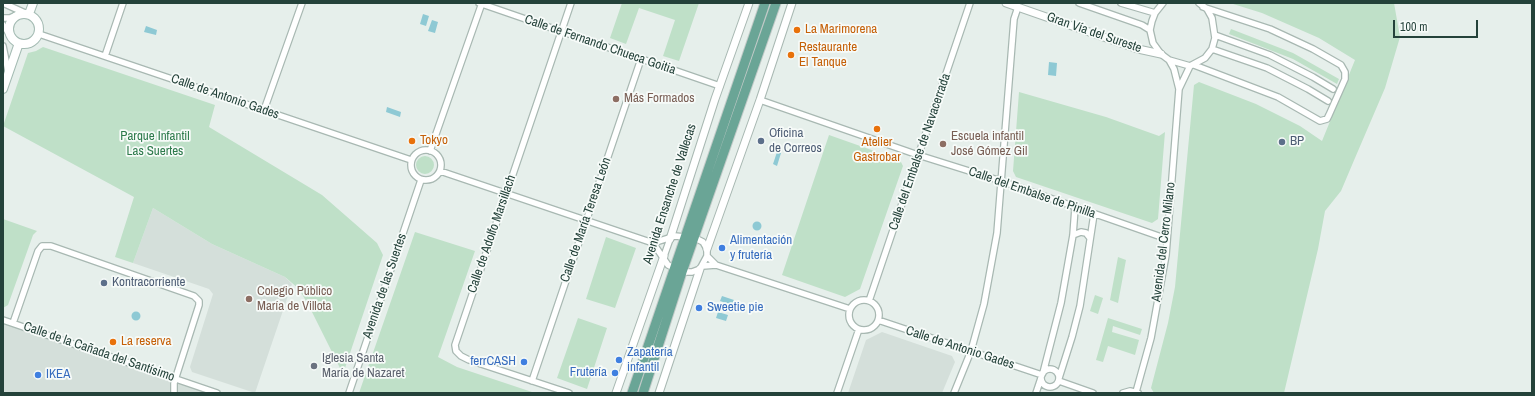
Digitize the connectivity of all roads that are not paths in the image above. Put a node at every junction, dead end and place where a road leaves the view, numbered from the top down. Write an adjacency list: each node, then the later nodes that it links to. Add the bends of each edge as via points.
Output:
1 (3, 3): 19 (street)
2 (33, 3): 19 (main road)
3 (123, 3): 30 (street)
4 (302, 3): 41 (street)
5 (481, 3): 23 (street, Calle de Fernando Chueca Goitia); 42 (street)
6 (571, 3): 23 (street, Calle de Adolfo Marsillach)
7 (749, 3): 35 (street, Avenida Ensanche de Vallecas)
8 (765, 3): 52 (main road, Avenida Ensanche de Vallecas)
9 (776, 3): 54 (main road, Avenida Ensanche de Vallecas)
10 (792, 3): 39 (street)
11 (970, 3): 43 (street, Calle del Embalse de Navacerrada)
12 (1006, 3): 17 (street, Gran Vía del Sureste)
13 (1079, 3): 22 (street, Gran Vía del Sureste)
14 (1121, 3): 18 (street)
15 (1163, 3): 18 (street)
16 (1200, 4): 25 (street, via 1212,18); 33 (street, via 1270,29 1313,49 1341,65 1345,79 1327,119 1320,121 1278,97)
17 (1018, 7): 29 (street, Gran Vía del Sureste, via 1138,49); 47 (street, via 1014,21)
18 (1155, 13): 22 (street)
19 (24, 14): 20 (street); 24 (main road, via 33,16 39,24); 26 (main road, via 14,17 10,25)
20 (3, 18)
21 (3, 25): 26 (street)
22 (1150, 30): 29 (street, via 1153,43)
23 (561, 31): 31 (street, Calle de Fernando Chueca Goitia); 48 (street, Calle de Adolfo Marsillach)
24 (39, 34): 26 (main road, via 33,41 24,44); 30 (street, Calle de Antonio Gades)
25 (1215, 35): 28 (street); 38 (street, via 1270,55)
26 (11, 37): 34 (main road)
27 (3, 46): 34 (street)
28 (1212, 49): 33 (street, via 1205,58); 40 (street, via 1267,68)
29 (1161, 54): 32 (street)
30 (105, 56): 41 (street, Calle de Antonio Gades)
31 (641, 59): 35 (street, Calle de Fernando Chueca Goitia); 51 (street, Calle de María Teresa León)
32 (1169, 60): 33 (street); 37 (street, Avenida del Cerro Milano, via 1174,68)
33 (1192, 65): 37 (street, Avenida del Cerro Milano)
34 (9, 73): 36 (main road)
35 (720, 86): 56 (street, Avenida Ensanche de Vallecas)
36 (3, 89)
37 (1179, 89): 57 (street, Avenida del Cerro Milano)
38 (1333, 89)
39 (760, 100): 43 (street, Calle del Embalse de Pinilla); 59 (street)
40 (1328, 102)
41 (264, 110): 44 (street, Calle de Antonio Gades)
42 (430, 151): 44 (street, via 418,152); 45 (street, via 439,158)
43 (918, 155): 47 (street, Calle del Embalse de Pinilla); 64 (street, Calle del Embalse de Navacerrada)
44 (411, 160): 46 (street, via 412,172)
45 (440, 170): 46 (street, via 431,179); 48 (street)
46 (421, 180): 78 (street, Avenida de las Suertes)
47 (1001, 181): 49 (street, Calle del Embalse de Pinilla); 70 (street, via 997,233 984,304)
48 (506, 193): 51 (street); 73 (street, Calle de Adolfo Marsillach, via 455,344 456,351 468,360)
49 (1075, 208): 50 (street, Calle del Embalse de Pinilla); 53 (street)
50 (1094, 214): 55 (street); 57 (street, Calle del Embalse de Pinilla)
51 (586, 220): 58 (street); 73 (street, Calle de María Teresa León)
52 (685, 235): 54 (street); 56 (street); 63 (main road, Avenida Ensanche de Vallecas)
53 (1073, 236): 55 (street, via 1081,232); 71 (street, via 1061,303)
54 (695, 238): 59 (street, via 703,242); 63 (main road, Avenida Ensanche de Vallecas)
55 (1090, 238): 74 (street, via 1080,306)
56 (670, 239): 58 (street); 60 (street, Avenida Ensanche de Vallecas)
57 (1167, 239): 75 (street, Avenida del Cerro Milano, via 1151,338)
58 (653, 243): 60 (street)
59 (707, 253): 61 (street); 62 (street)
60 (664, 256): 63 (street, via 668,265); 80 (street, Avenida Ensanche de Vallecas)
61 (716, 265): 62 (street); 65 (street)
62 (701, 267): 63 (street, via 692,272); 83 (street)
63 (678, 270): 81 (main road, Avenida Ensanche de Vallecas); 82 (main road, Avenida Ensanche de Vallecas)
64 (869, 301): 65 (street, via 862,300); 67 (street, via 878,311)
65 (850, 309): 69 (street, via 851,322)
66 (3, 320): 68 (street, Calle de la Cañada del Santísimo)
67 (878, 320): 69 (street, via 870,328); 70 (street, Calle de Antonio Gades)
68 (13, 323): 72 (street, Calle de la Cañada del Santísimo); 72 (street, via 38,251 42,246 51,246 197,298 199,305)
69 (858, 329): 84 (street)
70 (971, 351): 71 (street, Calle de Antonio Gades); 85 (street)
71 (1042, 375): 74 (street, via 1048,370 1053,370 1057,373); 74 (street, via 1043,384 1048,387); 86 (street)
72 (175, 378): 76 (street); 77 (street, Calle de la Cañada del Santísimo)
73 (532, 381): 79 (street, Calle de Adolfo Marsillach)
74 (1058, 381): 87 (street); 88 (street)
75 (1137, 392): 89 (street)
76 (174, 393)
77 (217, 393)
78 (348, 393)
79 (569, 393)
80 (616, 393)
81 (632, 393)
82 (643, 393)
83 (659, 393)
84 (837, 393)
85 (954, 393)
86 (1036, 393)
87 (1055, 393)
88 (1093, 393)
89 (1123, 393)

